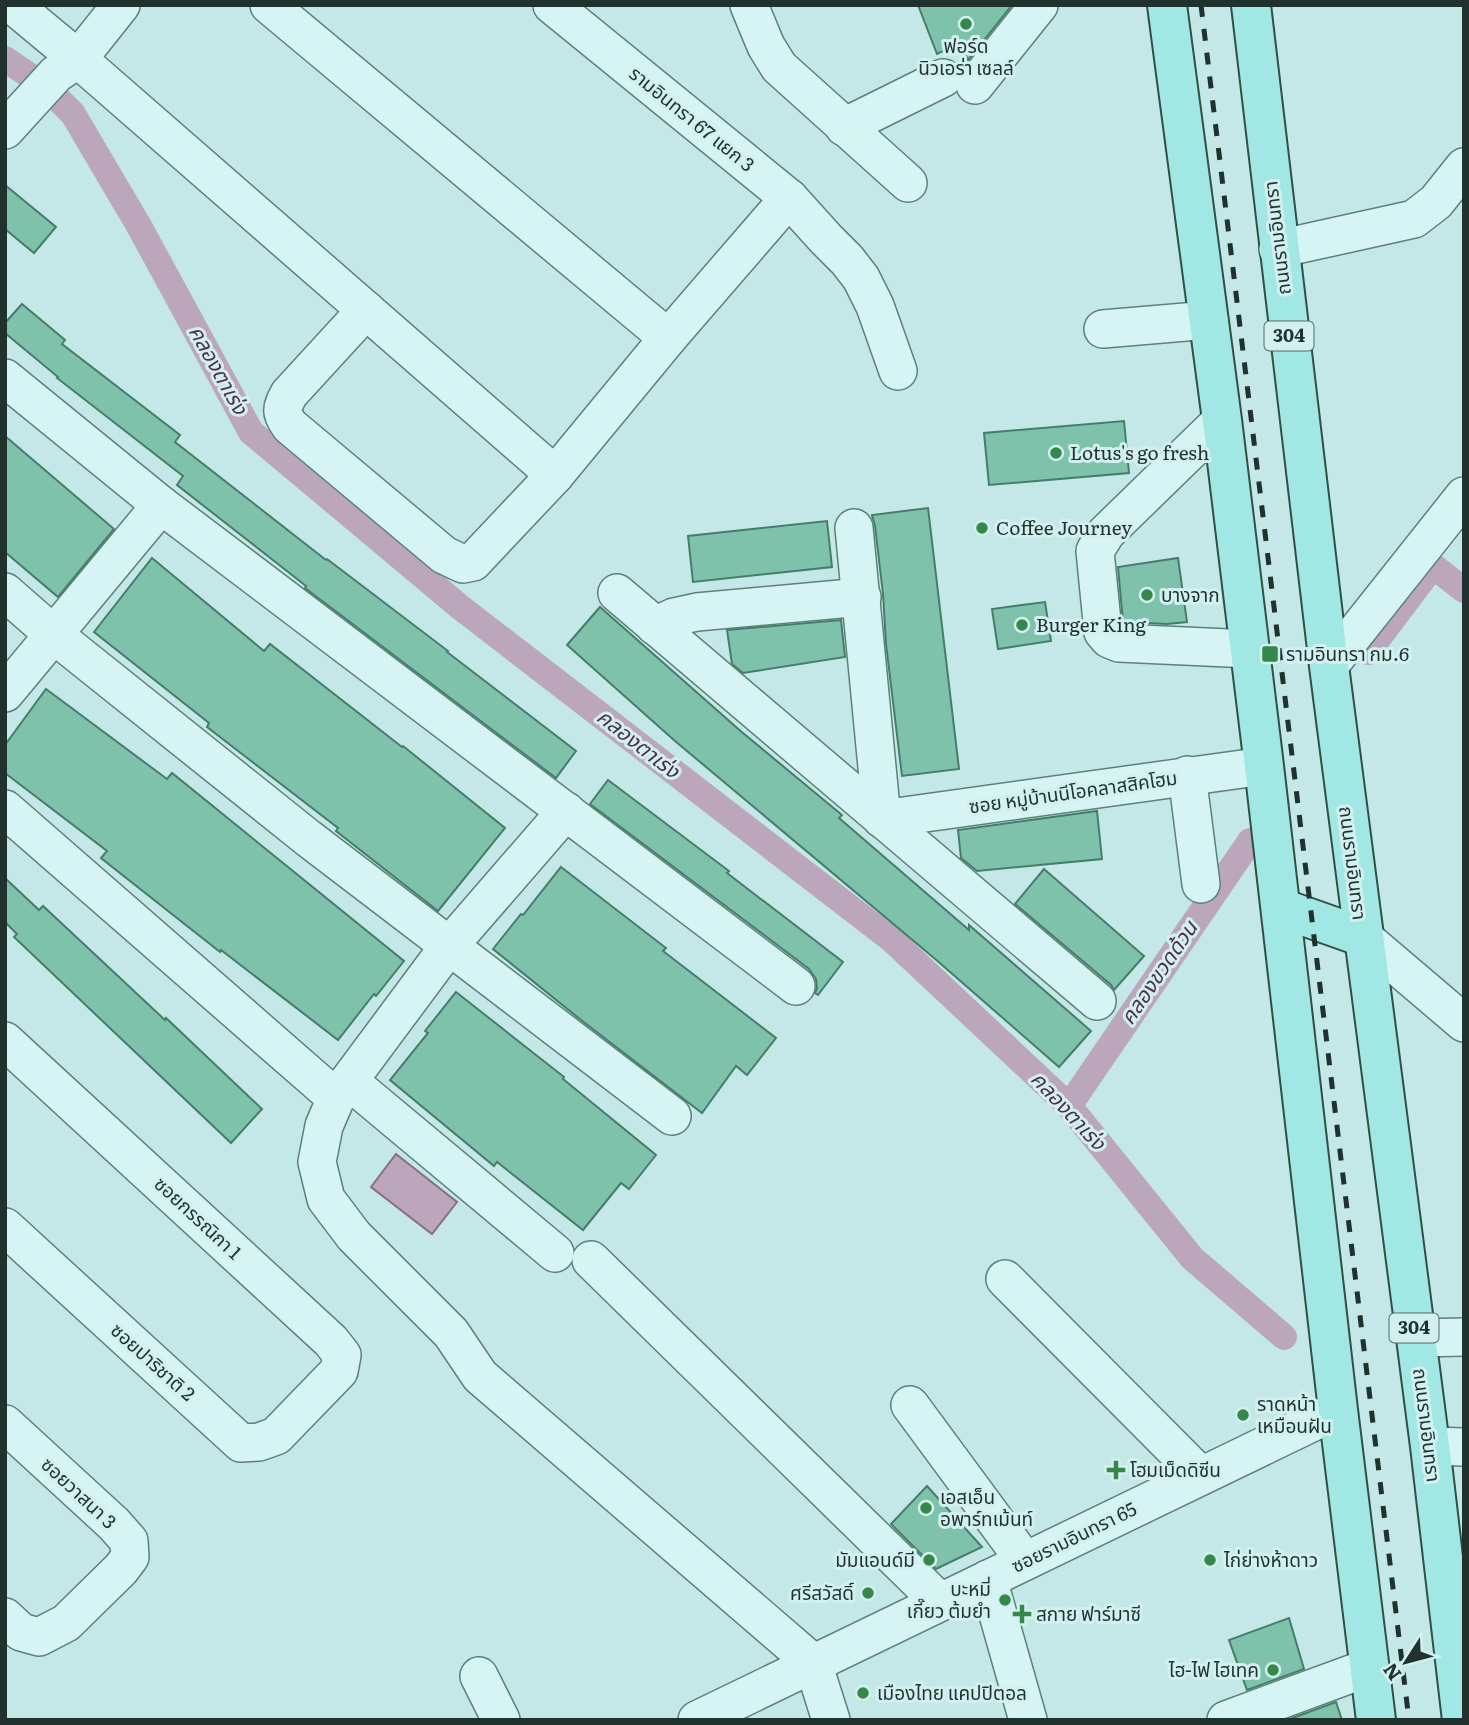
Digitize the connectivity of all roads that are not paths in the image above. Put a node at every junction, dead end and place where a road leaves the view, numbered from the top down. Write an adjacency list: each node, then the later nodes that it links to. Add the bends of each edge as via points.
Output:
1 (13, 5): 10 (street)
2 (93, 5): 10 (street)
3 (121, 5): 10 (street)
4 (269, 5): 20 (street)
5 (552, 5): 15 (street, รามอินทรา 67 แยก 3)
6 (749, 5): 11 (street, via 779,67)
7 (1039, 5): 11 (street, via 959,82)
8 (1167, 5): 18 (main road)
9 (1251, 5): 16 (main road, ถนนรามอินทรา / 304)
10 (64, 58): 12 (street); 17 (street)
11 (844, 127): 14 (street)
12 (5, 130)
13 (1464, 167): 16 (street, via 1436,202 1414,219)
14 (908, 183)
15 (789, 198): 20 (street); 21 (street, รามอินทรา 67 แยก 3, via 861,278)
16 (1278, 249): 34 (main road, ถนนรามอินทรา / 304)
17 (366, 310): 24 (street); 24 (street, via 289,394 282,406 290,426 444,555 463,564 481,554)
18 (1209, 320): 19 (street); 23 (main road)
19 (1103, 329)
20 (668, 338): 24 (street)
21 (898, 371)
22 (5, 378): 26 (street)
23 (1222, 420): 33 (main road); 33 (street, via 1106,533 1095,551 1103,632 1119,643)
24 (555, 475)
25 (1464, 496): 34 (street)
26 (160, 505): 32 (street); 39 (street)
27 (854, 528): 30 (street)
28 (5, 592): 32 (street)
29 (617, 593): 31 (street)
30 (862, 597): 31 (street, via 697,612); 40 (street)
31 (655, 626): 40 (street)
32 (53, 634): 35 (street); 44 (street)
33 (1250, 649): 36 (main road)
34 (1329, 666): 43 (main road, ถนนรามอินทรา / 304)
35 (5, 693)
36 (1264, 766): 37 (street, ซอย หมู่บ้านนีโอคลาสสิคโฮม); 42 (main road)
37 (1187, 775): 40 (street, ซอย หมู่บ้านนีโอคลาสสิคโฮม); 41 (street)
38 (5, 809): 49 (street)
39 (566, 811): 44 (street); 45 (street)
40 (882, 819): 46 (street)
41 (1201, 884)
42 (1281, 908): 43 (main road); 59 (main road)
43 (1363, 937): 47 (street); 56 (main road, ถนนรามอินทรา / 304)
44 (449, 946): 49 (street); 50 (street)
45 (796, 986)
46 (1097, 1001)
47 (1464, 1023)
48 (5, 1041): 57 (street, ซอยกรรณิกา 1, via 331,1341 342,1355 340,1371)
49 (342, 1089): 52 (street); 67 (street, via 324,1126 317,1162 326,1199 354,1236 451,1332 480,1376)
50 (672, 1116)
51 (5, 1227): 57 (street, ซอยปาริชาติ 2, via 241,1443 276,1436)
52 (555, 1253)
53 (591, 1260): 65 (street)
54 (1005, 1279): 62 (street)
55 (1464, 1337): 56 (street)
56 (1416, 1338): 61 (main road, ถนนรามอินทรา / 304)
57 (307, 1404)
58 (910, 1405): 63 (street)
59 (1338, 1410): 62 (street, ซอยรามอินทรา 65); 68 (main road)
60 (5, 1424): 66 (street, ซอยวาสนา 3, via 114,1524 129,1541 130,1557 66,1623 39,1637 21,1632)
61 (1447, 1447): 76 (main road, ถนนรามอินทรา / 304)
62 (1201, 1476): 63 (street, ซอยรามอินทรา 65)
63 (1025, 1561): 64 (street, ซอยรามอินทรา 65)
64 (988, 1579): 65 (street, ซอยรามอินทรา 65); 73 (street)
65 (940, 1602): 67 (street, ซอยรามอินทรา 65)
66 (5, 1617)
67 (813, 1663): 71 (street, ซอยรามอินทรา 65); 72 (street)
68 (1370, 1667): 74 (street); 75 (main road)
69 (479, 1676): 70 (street)
70 (501, 1720)
71 (697, 1720)
72 (831, 1720)
73 (1028, 1720)
74 (1226, 1720)
75 (1377, 1720)
76 (1462, 1720)

